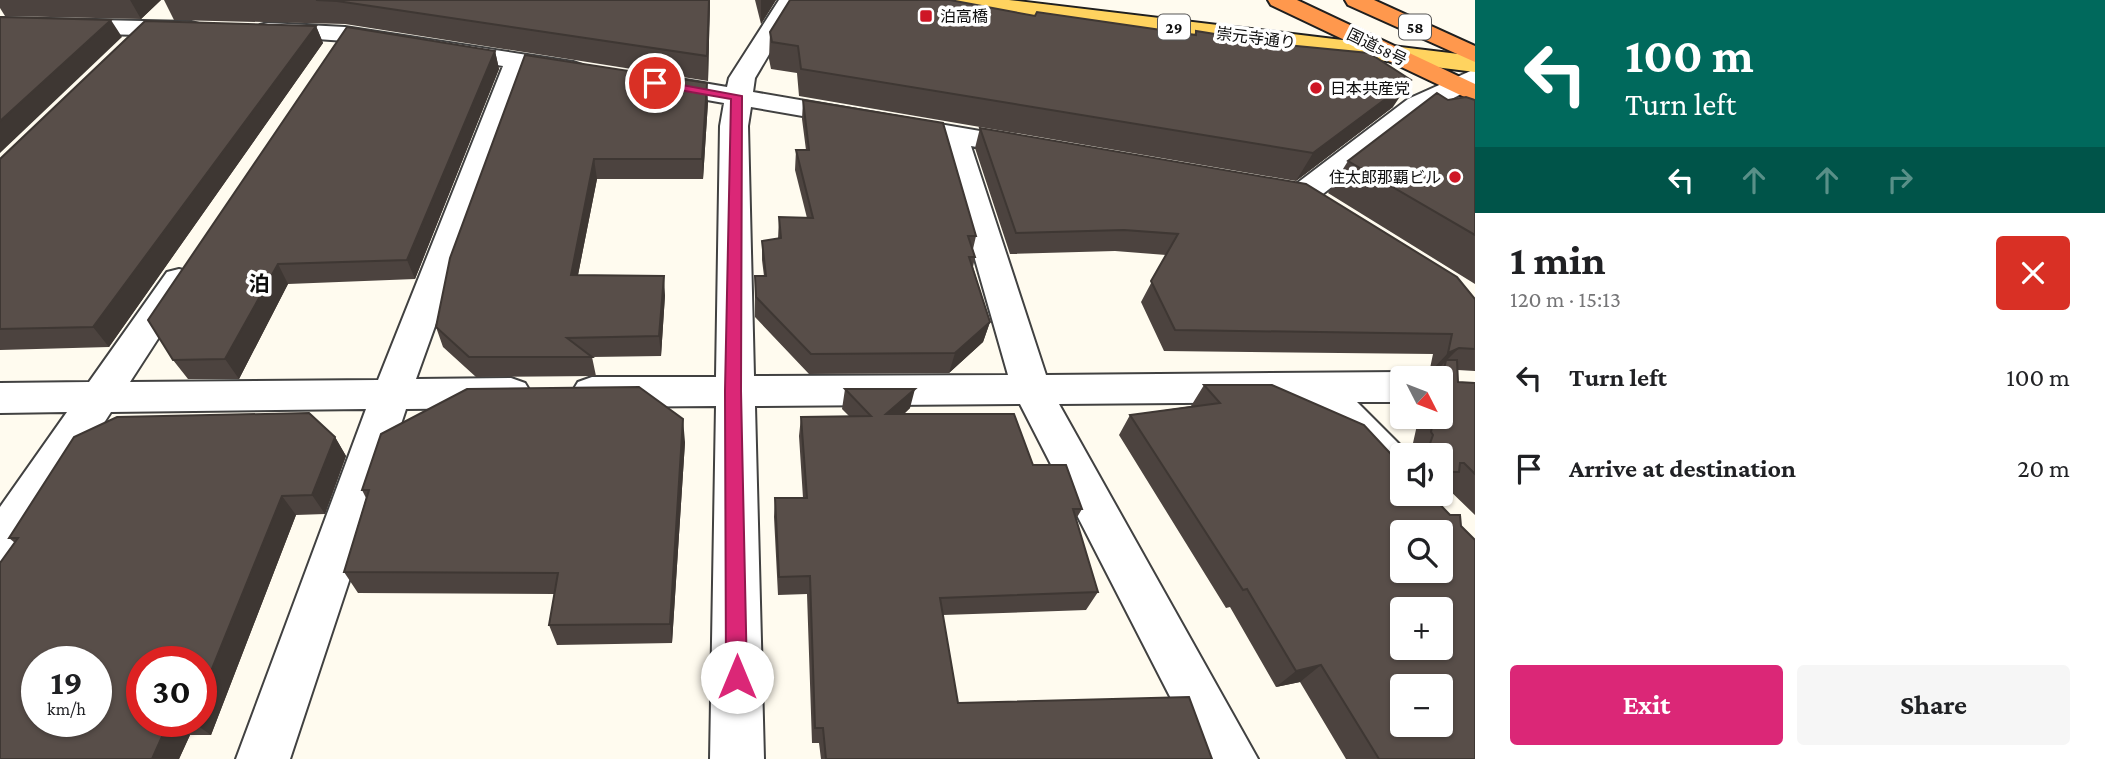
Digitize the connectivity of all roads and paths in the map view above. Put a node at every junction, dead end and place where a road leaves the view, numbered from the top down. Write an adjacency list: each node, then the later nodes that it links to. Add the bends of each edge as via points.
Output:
1 (178, 0): 7 (street)
2 (790, 0): 20 (street, via 742,78)
3 (953, 0): 11 (main road, 崇元寺通り / 29)
4 (1279, 0): 11 (highway, 国道58号 / 58)
5 (1356, 0): 12 (highway, 国道58号 / 58)
6 (0, 25): 7 (street)
7 (150, 28): 8 (street); 13 (street)
8 (218, 29)
9 (245, 30): 10 (street)
10 (345, 34): 14 (street); 16 (street)
11 (1395, 55): 15 (main road, 崇元寺通り / 29); 19 (highway, 国道58号 / 58)
12 (1475, 55)
13 (120, 57)
14 (518, 61): 17 (street); 29 (street)
15 (1475, 64)
16 (321, 69)
17 (600, 74)
18 (627, 79): 20 (street)
19 (1469, 85): 23 (street, via 1408,112)
20 (736, 96): 21 (street); 28 (street)
21 (953, 134): 22 (street); 27 (street)
22 (1047, 150)
23 (1301, 198)
24 (197, 254): 31 (street)
25 (1318, 387): 26 (street); 27 (street); 32 (street)
26 (1390, 387)
27 (1032, 390): 28 (street); 36 (street)
28 (733, 391): 29 (street); 35 (street)
29 (391, 395): 31 (street); 34 (street)
30 (0, 398): 31 (street)
31 (99, 398): 33 (street)
32 (1390, 462)
33 (0, 544)
34 (263, 759)
35 (737, 759)
36 (1231, 759)

